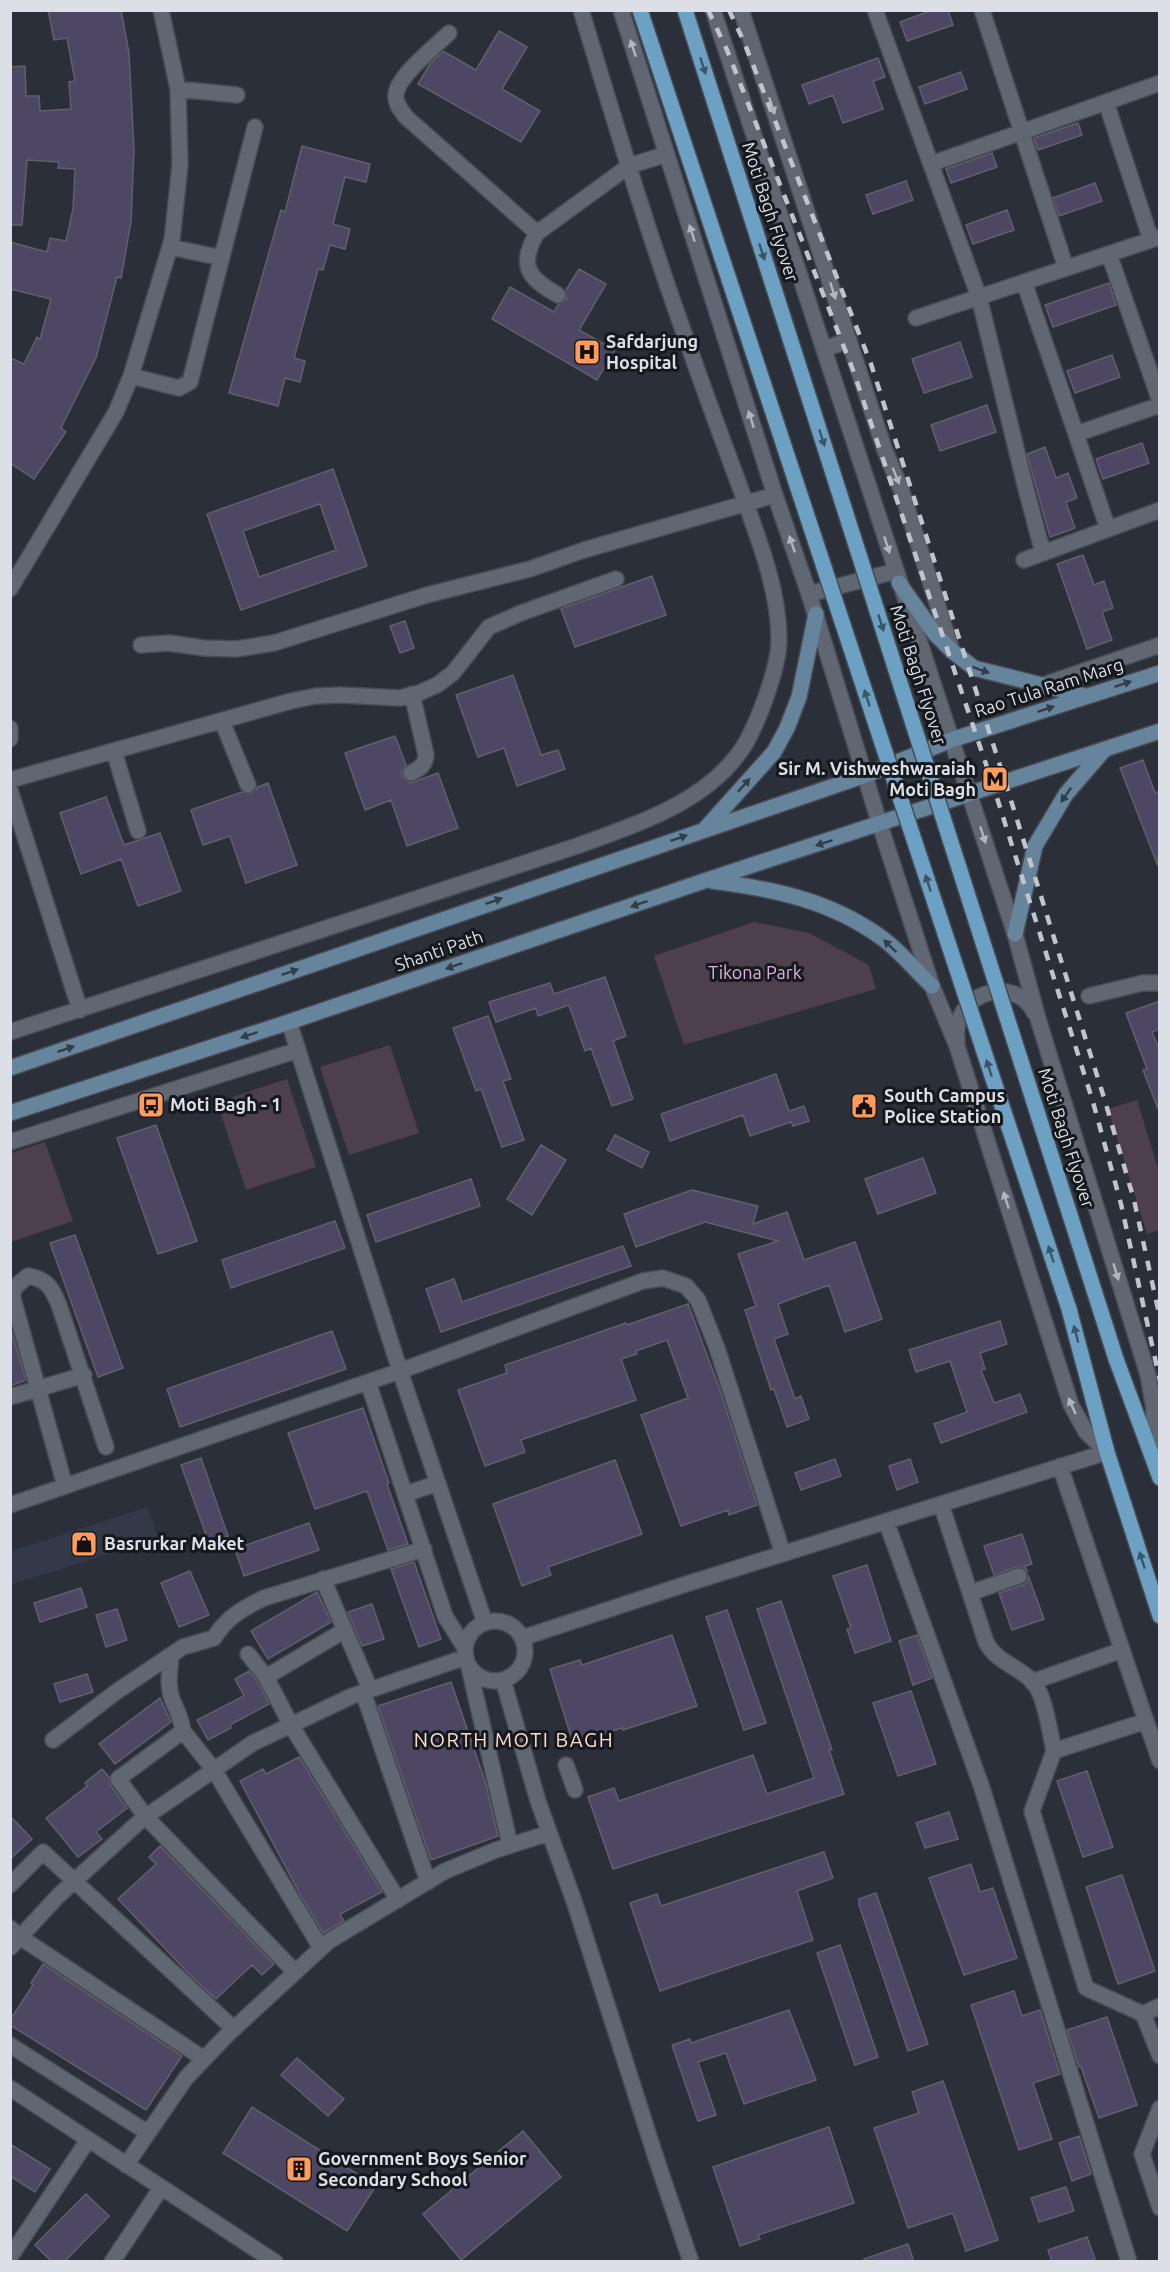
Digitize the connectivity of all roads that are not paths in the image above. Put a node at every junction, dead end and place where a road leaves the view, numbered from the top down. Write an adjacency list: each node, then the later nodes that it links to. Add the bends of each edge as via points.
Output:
1 (161, 10): 12 (street)
2 (581, 10): 19 (street)
3 (621, 10): 17 (street, one-way to 3)
4 (640, 10): 89 (main road, one-way to 4, bridge, via 1069,1309)
5 (685, 10): 90 (main road, Moti Bagh Flyover, one-way to 90, bridge, via 1116,1359)
6 (713, 10): 31 (street)
7 (741, 10): 30 (street, one-way to 30)
8 (875, 10): 18 (street)
9 (982, 10): 16 (street)
10 (449, 33): 20 (street, via 407,73 395,92 396,103 406,117)
11 (1160, 83): 14 (street)
12 (178, 89): 13 (street); 22 (street, via 180,165)
13 (237, 94)
14 (1106, 102): 16 (street); 21 (street)
15 (255, 127): 24 (street)
16 (1022, 132): 18 (street); 25 (street)
17 (667, 154): 19 (street); 35 (street, one-way to 17)
18 (931, 164): 28 (street)
19 (629, 166): 20 (street); 36 (street, via 665,281)
20 (537, 233): 27 (street, via 530,246 530,274 538,284)
21 (1155, 239): 23 (street)
22 (170, 248): 24 (street); 32 (street)
23 (1109, 254): 25 (street); 33 (street)
24 (222, 258): 32 (street, via 190,382 179,388)
25 (1066, 268): 26 (street)
26 (1024, 282): 28 (street); 34 (street)
27 (558, 295)
28 (979, 297): 29 (street); 39 (street)
29 (916, 318)
30 (849, 340): 31 (street); 48 (street, one-way to 48)
31 (825, 349): 41 (street, one-way to 41)
32 (131, 376): 43 (street, via 116,412)
33 (1160, 403): 34 (street)
34 (1076, 434): 38 (street)
35 (775, 495): 36 (street); 44 (street, one-way to 35)
36 (746, 504): 46 (street, via 427,595 274,644 236,650 169,643); 74 (street, via 765,557 779,642 760,711 744,746 719,776 688,799 649,819 600,837)
37 (1160, 510): 38 (street)
38 (1108, 529): 39 (street)
39 (1043, 552): 40 (street)
40 (1024, 560)
41 (898, 577): 44 (street); 48 (main road); 57 (street)
42 (616, 579): 51 (street, via 489,627 453,673 437,685)
43 (10, 589)
44 (809, 594): 45 (street)
45 (816, 614): 61 (street); 67 (main road, one-way to 45, via 774,752 787,728 799,697)
46 (141, 645)
47 (1160, 645): 50 (street)
48 (952, 651): 50 (main road, one-way to 50, via 974,668)
49 (1160, 673): 52 (main road, Rao Tula Ram Marg, one-way to 49)
50 (1040, 686): 52 (main road)
51 (412, 694): 53 (street, via 400,698 316,696); 60 (street, via 426,755 425,763)
52 (1087, 696): 57 (main road, Rao Tula Ram Marg, one-way to 52)
53 (222, 721): 59 (street); 63 (street)
54 (10, 728): 56 (street)
55 (1160, 731): 58 (main road)
56 (10, 739)
57 (951, 740): 61 (main road, Rao Tula Ram Marg); 65 (street)
58 (1104, 750): 65 (main road); 70 (main road, one-way to 70, via 1066,794 1035,846)
59 (114, 751): 62 (street); 68 (street)
60 (411, 773)
61 (866, 775): 66 (street); 67 (main road, Shanti Path)
62 (10, 780)
63 (248, 785)
64 (10, 790): 74 (street)
65 (970, 795): 66 (main road, Shanti Path); 70 (street, one-way to 70)
66 (880, 825): 69 (main road, Shanti Path, one-way to 69); 72 (street)
67 (705, 829): 80 (main road, Shanti Path, one-way to 67)
68 (138, 831)
69 (707, 880): 72 (main road, one-way to 69, via 883,938 834,909 780,892); 75 (main road, Shanti Path, one-way to 75)
70 (1015, 934): 76 (street)
71 (1160, 982): 73 (street)
72 (932, 986): 78 (street)
73 (1089, 996)
74 (80, 1010): 77 (street)
75 (289, 1022): 79 (street); 81 (main road, Shanti Path, one-way to 81)
76 (1039, 1022): 78 (street, via 1031,1007 1018,996 985,993 960,1014 955,1030); 90 (street, one-way to 90, via 1148,1375 1154,1409)
77 (10, 1032)
78 (957, 1047): 89 (street, one-way to 78, via 1086,1432 1071,1406)
79 (298, 1050): 82 (street); 83 (street)
80 (10, 1068)
81 (10, 1113)
82 (10, 1142)
83 (400, 1371): 85 (street); 93 (street); 100 (street, via 643,1281 663,1278 686,1286 698,1300 717,1348)
84 (84, 1375): 86 (street); 86 (street, via 51,1287 41,1278 28,1276 12,1295); 88 (street)
85 (368, 1382): 94 (street); 95 (street)
86 (38, 1389): 87 (street); 94 (street)
87 (10, 1397)
88 (106, 1447)
89 (1107, 1452): 91 (street); 104 (main road, one-way to 89)
90 (1152, 1453): 92 (main road, Moti Bagh Flyover)
91 (1060, 1466): 96 (street); 108 (street)
92 (1160, 1478)
93 (438, 1483): 95 (street); 105 (street)
94 (65, 1486): 97 (street)
95 (406, 1494): 99 (street)
96 (941, 1504): 98 (street); 103 (street)
97 (10, 1505)
98 (886, 1521): 100 (street); 153 (street, via 982,1788)
99 (424, 1549): 102 (street); 111 (street, via 445,1616)
100 (783, 1554): 107 (street)
101 (1019, 1576): 103 (street)
102 (323, 1580): 106 (street); 110 (street, via 264,1598 239,1611 214,1638 183,1647)
103 (970, 1593): 114 (street, via 991,1652)
104 (1160, 1616)
105 (485, 1623): 107 (street, via 511,1625); 111 (street, via 471,1632)
106 (345, 1630): 112 (street); 115 (street)
107 (522, 1638): 113 (street, via 522,1664)
108 (1122, 1650): 114 (street); 116 (street)
109 (248, 1654): 112 (street)
110 (171, 1656): 118 (street, via 169,1685); 119 (street)
111 (467, 1657): 113 (street, via 475,1674 484,1679); 115 (street); 127 (street)
112 (266, 1677): 117 (street)
113 (503, 1680): 126 (street)
114 (1032, 1682): 120 (street, via 1039,1691)
115 (367, 1691): 117 (street); 129 (street)
116 (1146, 1721): 120 (street); 121 (street)
117 (291, 1725): 123 (street, via 253,1743); 131 (street)
118 (183, 1731): 123 (street); 125 (street, via 118,1779)
119 (52, 1740)
120 (1054, 1751): 136 (street, via 1032,1811 1086,1988)
121 (1160, 1761)
122 (566, 1765): 124 (street)
123 (214, 1770): 125 (street); 133 (street)
124 (575, 1791)
125 (146, 1817): 128 (street); 134 (street)
126 (549, 1833): 127 (street); 152 (street)
127 (510, 1845): 129 (street, via 445,1871)
128 (74, 1881): 130 (street, via 44,1852); 132 (street); 137 (street)
129 (428, 1882): 131 (street)
130 (10, 1885)
131 (398, 1900): 133 (street)
132 (14, 1938): 140 (street)
133 (321, 1948): 134 (street)
134 (295, 1972): 137 (street)
135 (1160, 2006): 136 (street)
136 (1143, 2014): 139 (street)
137 (234, 2029): 140 (street)
138 (10, 2045): 143 (street)
139 (1160, 2056)
140 (204, 2059): 143 (street)
141 (10, 2088): 144 (street)
142 (1160, 2108): 146 (street, via 1142,2154)
143 (148, 2133): 145 (street)
144 (88, 2140): 145 (street); 149 (street)
145 (126, 2164): 147 (street)
146 (1156, 2187): 148 (street)
147 (161, 2188): 150 (street); 151 (street)
148 (1160, 2208)
149 (10, 2257)
150 (112, 2262)
151 (275, 2262)
152 (691, 2262)
153 (1129, 2262)

